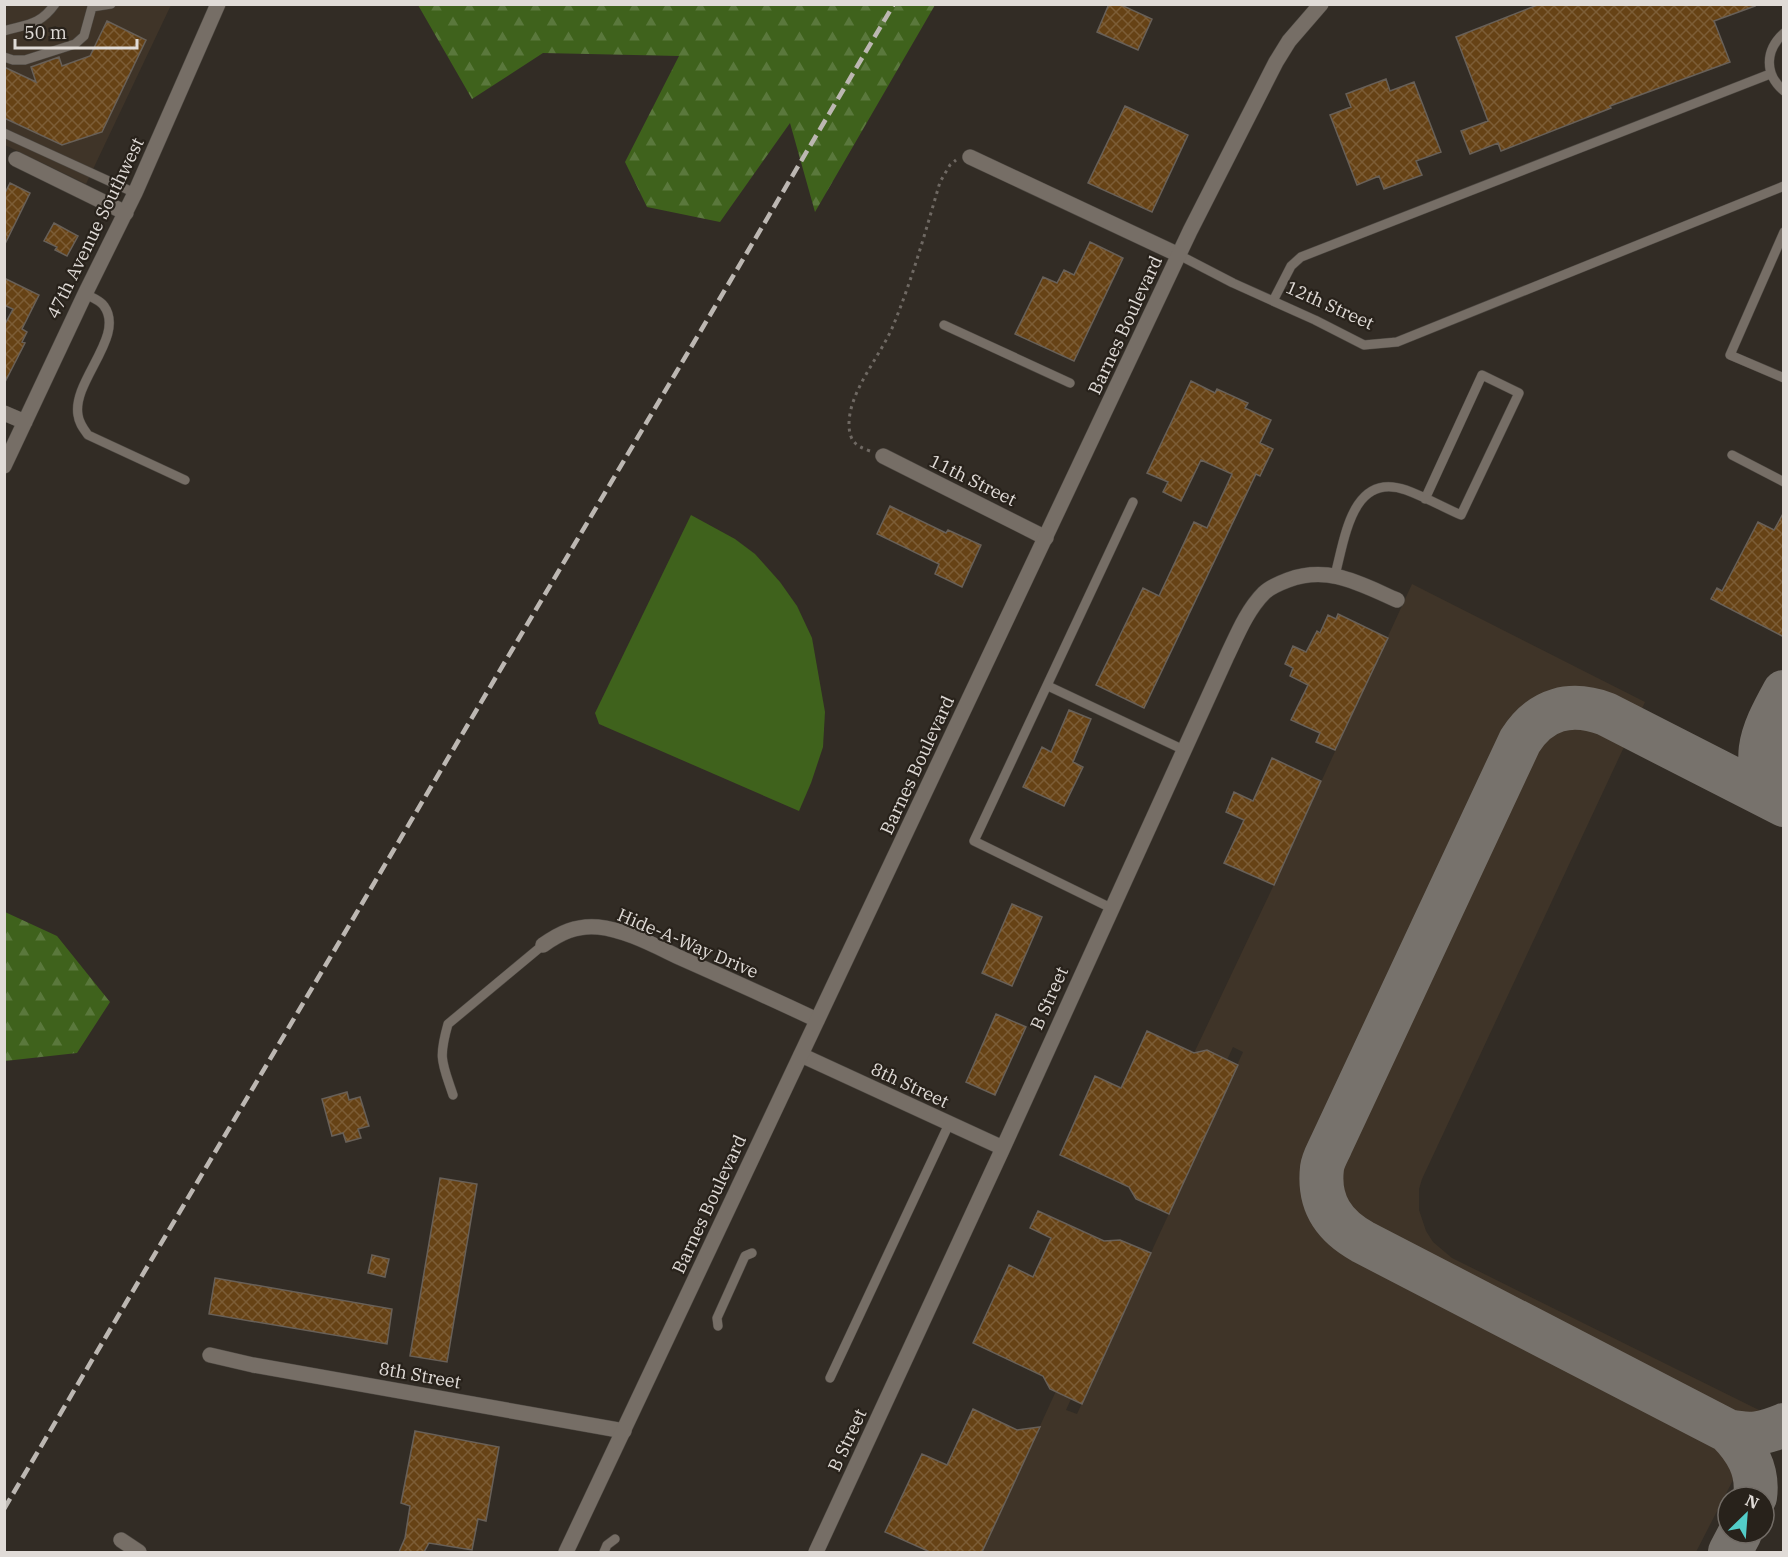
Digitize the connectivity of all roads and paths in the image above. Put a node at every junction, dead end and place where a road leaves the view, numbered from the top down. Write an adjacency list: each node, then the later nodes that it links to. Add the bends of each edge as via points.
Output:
1 (55, 4): 6 (lane, via 37,22)
2 (111, 4): 5 (lane)
3 (218, 4): 15 (street, 47th Avenue Southwest)
4 (1321, 4): 18 (street, Barnes Boulevard, via 1276,62)
5 (89, 6): 8 (lane, via 84,36 75,44 24,60)
6 (4, 30)
7 (1784, 33): 9 (lane, via 1770,52)
8 (4, 57)
9 (1770, 74): 10 (lane); 20 (lane, via 1302,257 1291,266)
10 (1784, 91)
11 (4, 133): 15 (lane)
12 (970, 157): 18 (street, 12th Street); 27 (path, via 950,165 940,182 892,327 852,403 851,440 856,446)
13 (16, 159): 16 (street)
14 (1782, 190): 20 (lane, 12th Street, via 1397,342 1364,345)
15 (135, 193): 16 (street, 47th Avenue Southwest)
16 (126, 213): 19 (street, 47th Avenue Southwest)
17 (1784, 232): 22 (lane, via 1730,355)
18 (1179, 255): 20 (lane, 12th Street); 33 (street, Barnes Boulevard)
19 (85, 294): 25 (street, 47th Avenue Southwest); 29 (lane, via 105,307 110,320 109,334 79,396 79,422 88,435)
20 (1273, 301)
21 (944, 325): 23 (lane)
22 (1784, 378)
23 (1070, 383)
24 (4, 413): 25 (street)
25 (25, 422): 28 (street, 47th Avenue Southwest)
26 (1732, 455): 30 (lane)
27 (883, 456): 33 (street, 11th Street)
28 (4, 466)
29 (185, 480)
30 (1784, 482)
31 (1425, 499): 31 (lane, via 1461,515 1518,393 1482,375); 34 (lane, via 1386,486 1370,491 1350,518)
32 (1133, 502): 36 (lane)
33 (1046, 538): 40 (street, Barnes Boulevard)
34 (1335, 574): 35 (street, B Street); 37 (street, B Street, via 1298,576 1265,591 1240,630)
35 (1397, 600)
36 (1048, 686): 37 (lane); 38 (lane, via 974,841)
37 (1184, 750): 38 (street, B Street)
38 (1111, 908): 44 (street, B Street)
39 (543, 945): 40 (street, Hide-A-Way Drive, via 565,931 590,927 610,930 641,940); 42 (lane, via 448,1024 441,1059)
40 (817, 1020): 41 (street, Barnes Boulevard)
41 (801, 1055): 43 (street, 8th Street); 49 (street, Barnes Boulevard)
42 (453, 1095)
43 (949, 1124): 44 (street, 8th Street); 48 (lane)
44 (1003, 1148): 55 (street, B Street)
45 (752, 1253): 46 (lane, via 746,1256 717,1317)
46 (718, 1326)
47 (210, 1354): 49 (street, 8th Street)
48 (830, 1378)
49 (624, 1431): 53 (street, Barnes Boulevard)
50 (615, 1539): 54 (lane)
51 (121, 1540): 52 (street)
52 (139, 1552)
53 (566, 1552)
54 (604, 1552)
55 (816, 1552)

